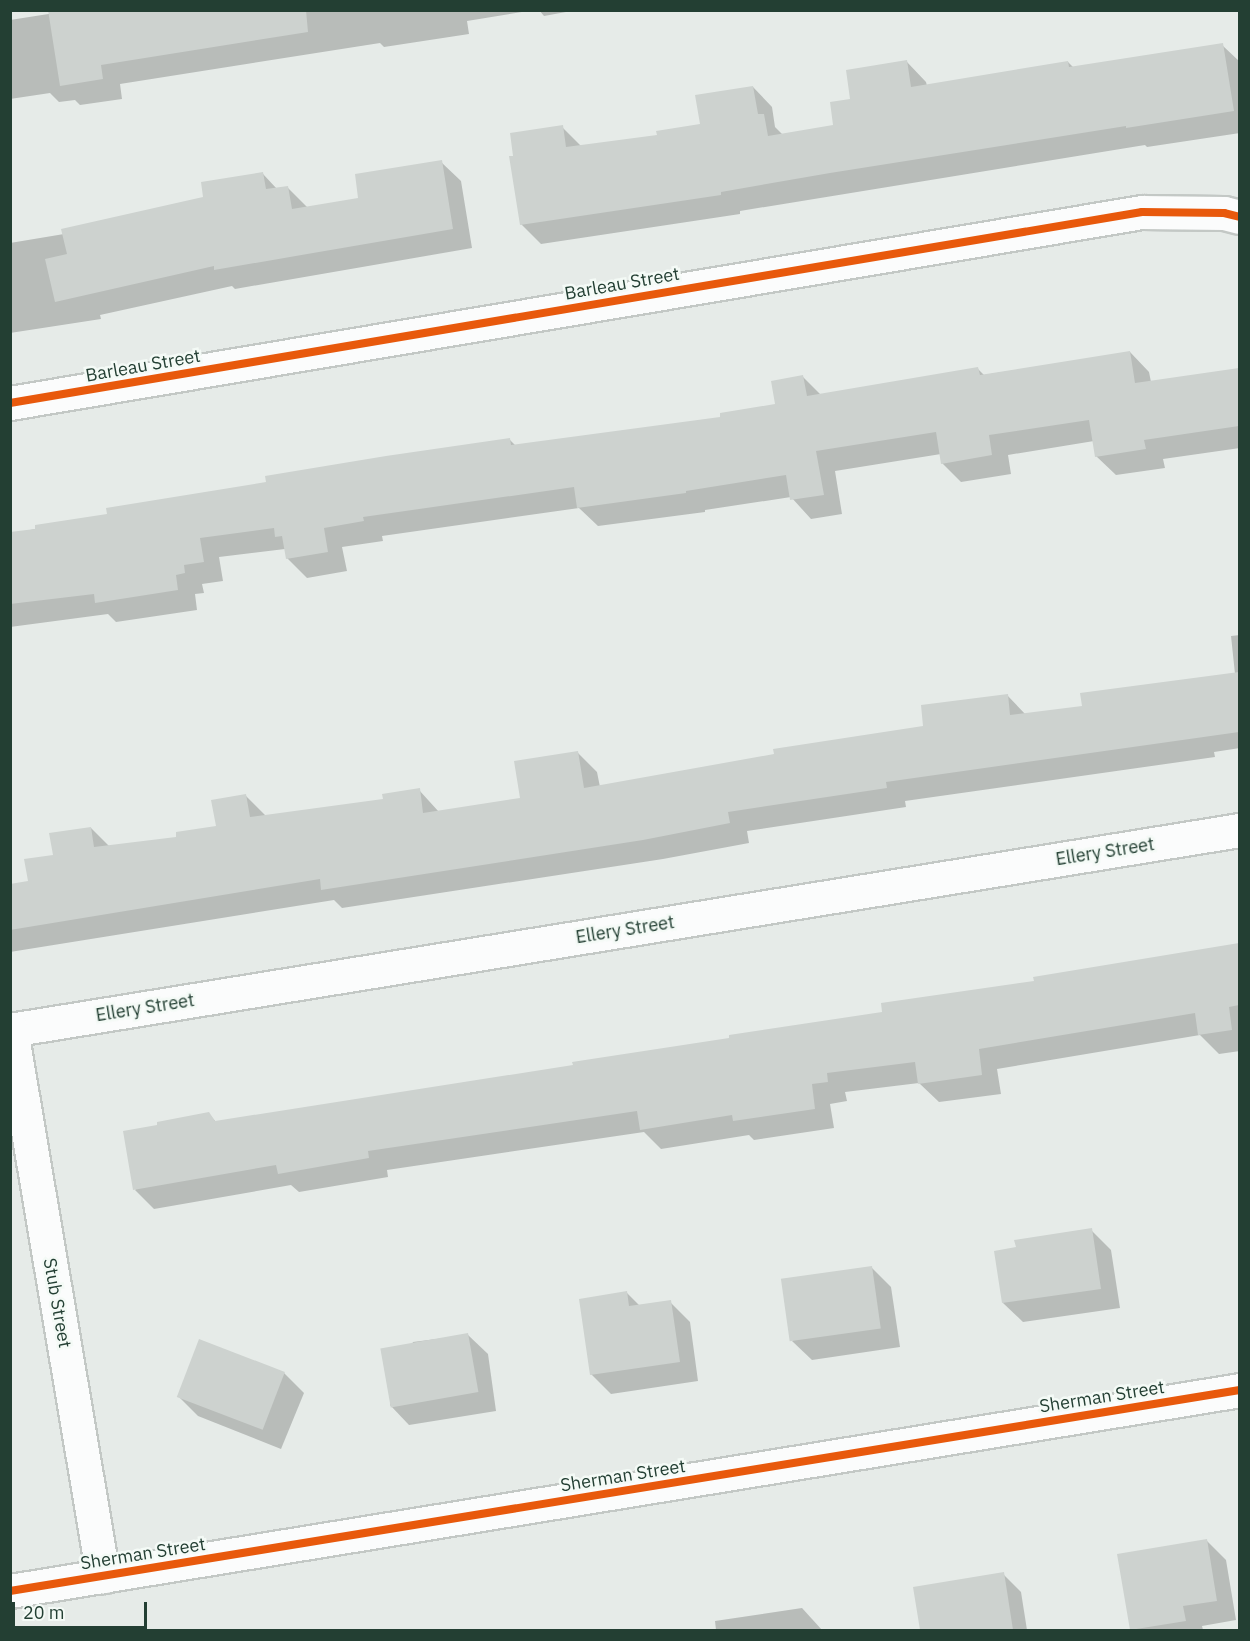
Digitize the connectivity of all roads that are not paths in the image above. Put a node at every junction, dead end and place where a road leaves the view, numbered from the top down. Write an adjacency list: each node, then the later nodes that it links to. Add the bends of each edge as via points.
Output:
1 (1239, 217): 2 (street, Barleau Street, via 1224,213 1142,212)
2 (10, 404)
3 (1239, 830): 4 (street, Ellery Street)
4 (11, 1030): 6 (street, Stub Street)
5 (1239, 1390): 6 (street, Sherman Street)
6 (103, 1576): 7 (street, Sherman Street)
7 (10, 1591)

